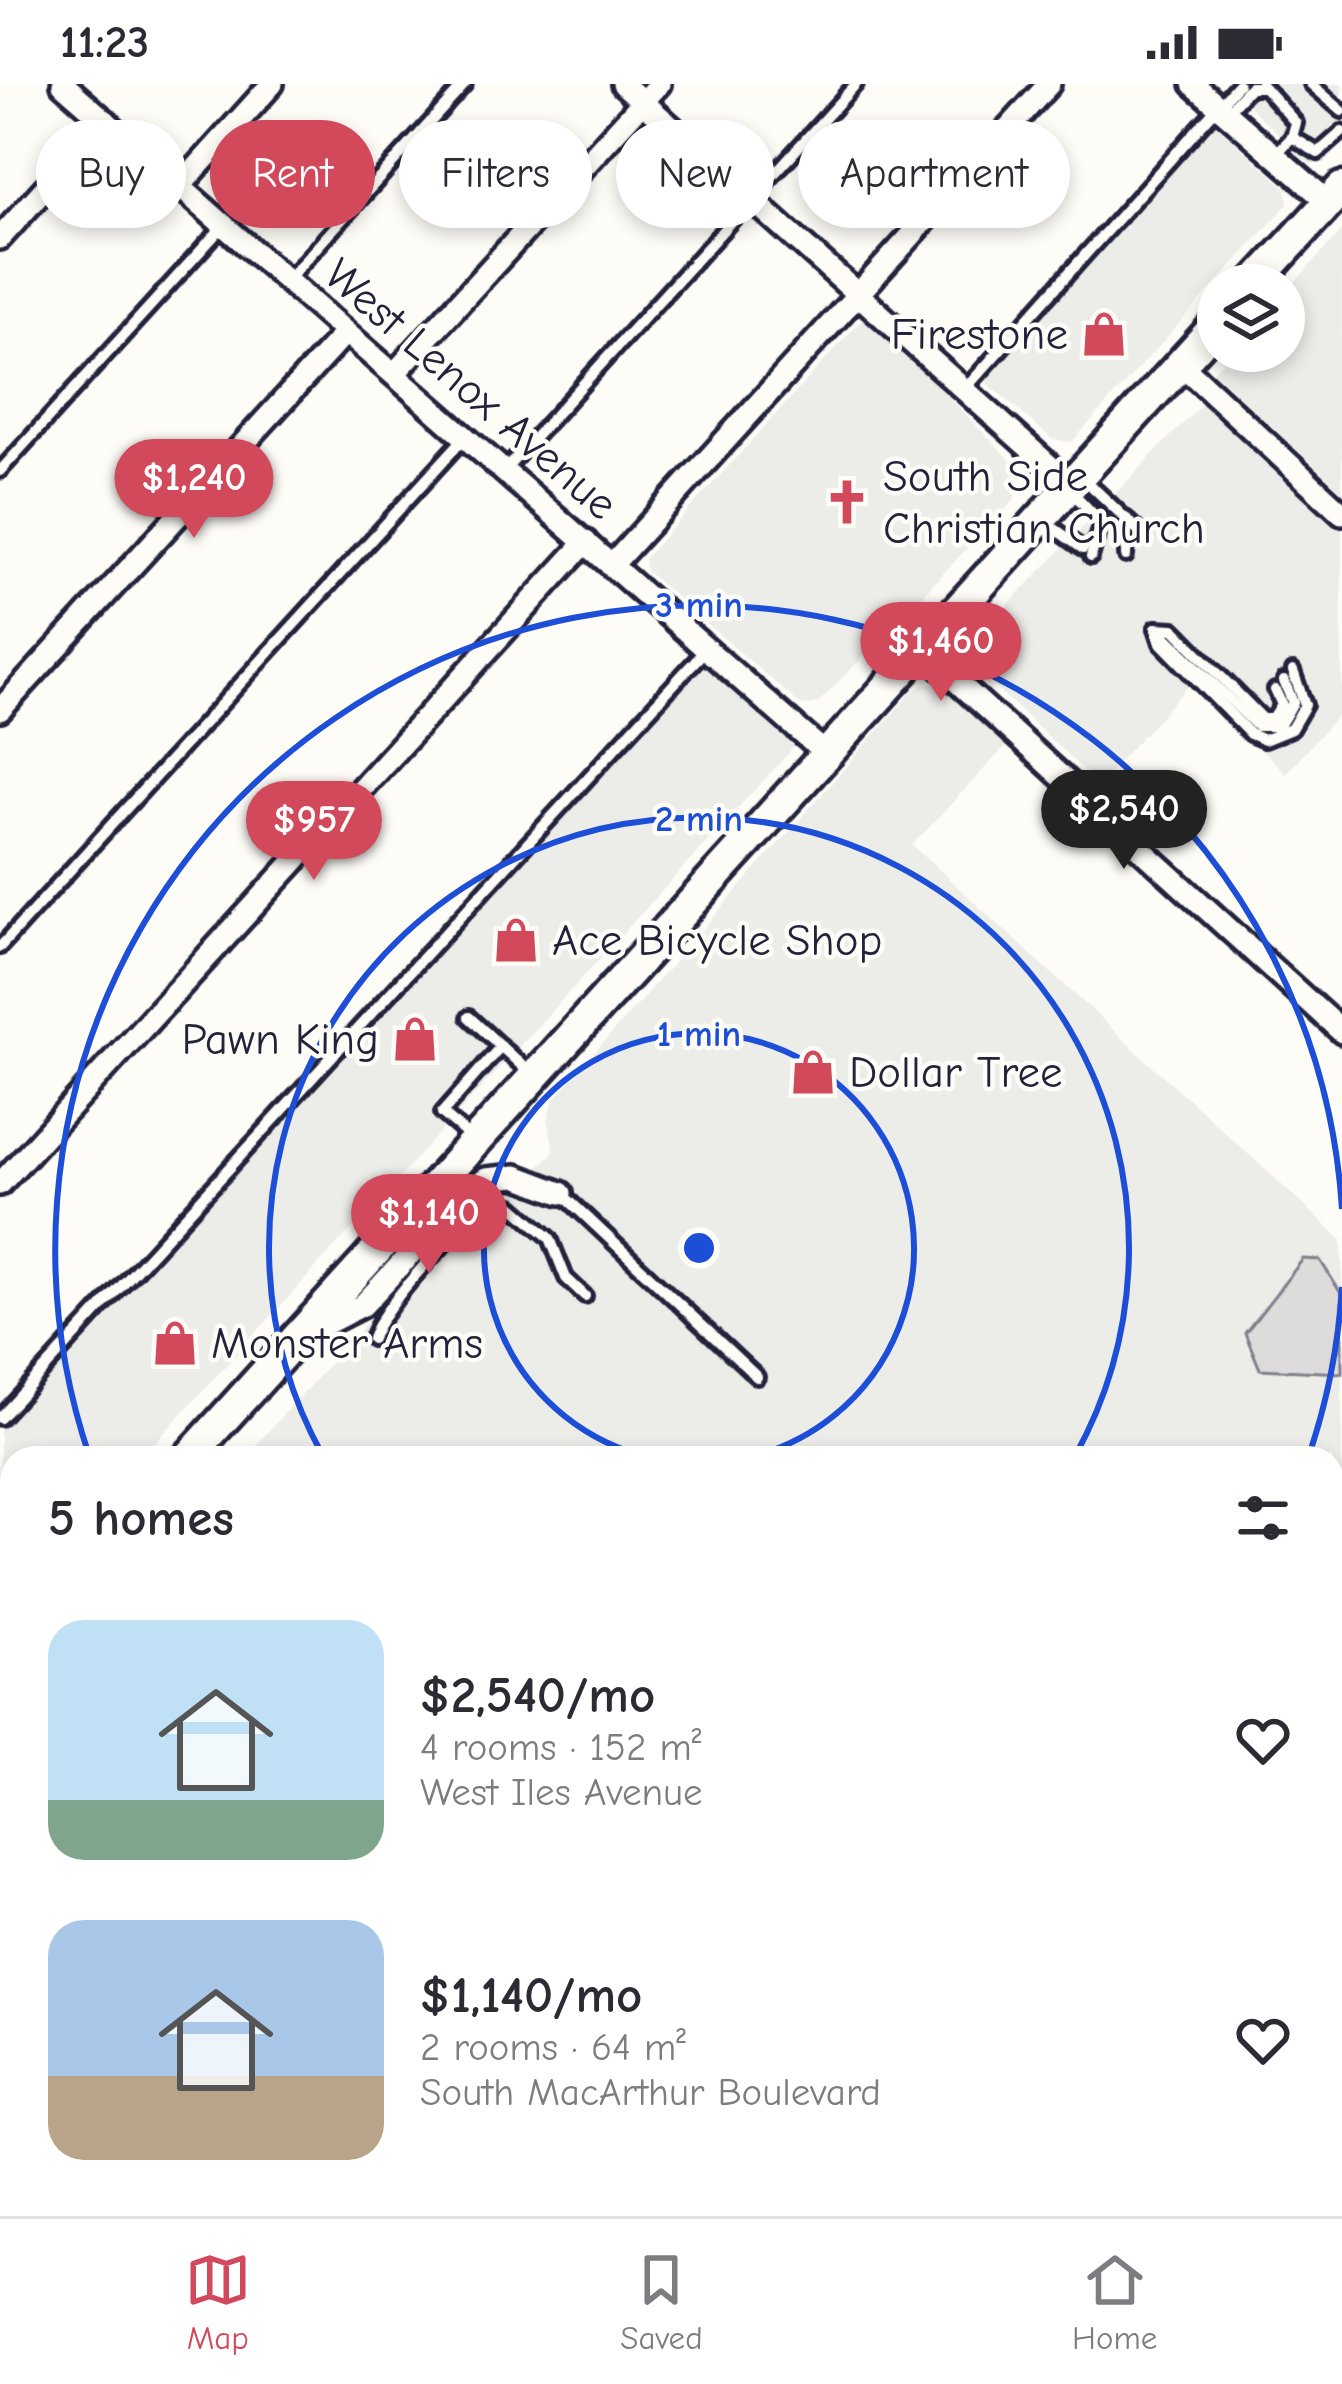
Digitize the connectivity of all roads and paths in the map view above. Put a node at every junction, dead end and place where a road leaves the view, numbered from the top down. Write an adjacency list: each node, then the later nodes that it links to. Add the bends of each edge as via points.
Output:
1 (272, 84): 21 (street)
2 (465, 84): 32 (lane)
3 (623, 84): 12 (street)
4 (659, 84): 12 (street)
5 (856, 84): 20 (lane)
6 (1049, 84): 33 (street)
7 (1193, 84): 13 (street)
8 (1238, 84): 13 (lane)
9 (1311, 84): 14 (lane)
10 (1261, 86): 13 (lane); 18 (lane, via 1296,123)
11 (74, 87): 15 (street, West Lenox Avenue)
12 (643, 102): 16 (street); 37 (street)
13 (1222, 109): 19 (street); 38 (lane)
14 (1342, 111)
15 (104, 120)
16 (663, 120)
17 (1342, 132): 18 (lane, via 1318,153)
18 (1292, 137): 19 (lane)
19 (1275, 155): 23 (street)
20 (774, 174)
21 (186, 180)
22 (186, 190): 25 (street, West Lenox Avenue)
23 (1335, 195): 31 (main road)
24 (36, 199): 30 (street)
25 (210, 212)
26 (774, 217): 33 (street)
27 (222, 228): 40 (lane)
28 (228, 228): 32 (street, West Lenox Avenue)
29 (725, 228): 41 (lane)
30 (0, 238)
31 (1272, 264)
32 (286, 280): 34 (street, West Lenox Avenue)
33 (861, 292): 38 (street); 47 (street)
34 (345, 333): 37 (street, West Lenox Avenue); 52 (street)
35 (1197, 346): 36 (main road)
36 (1180, 364): 42 (main road); 43 (street)
37 (394, 374): 39 (street, West Lenox Avenue)
38 (965, 389): 42 (street)
39 (465, 437): 41 (street, West Lenox Avenue); 54 (lane)
40 (0, 471)
41 (505, 471): 46 (street, West Lenox Avenue)
42 (1074, 483): 44 (main road); 44 (lane, via 1101,522 1087,552); 45 (lane)
43 (1342, 513)
44 (1042, 518): 50 (main road)
45 (1126, 519): 45 (lane, via 1135,546)
46 (586, 542): 47 (street, West Lenox Avenue); 60 (street)
47 (613, 565): 49 (street, West Lenox Avenue)
48 (1156, 628): 51 (lane, via 1257,726 1288,718 1293,703)
49 (706, 647): 53 (street, West Lenox Avenue); 66 (lane)
50 (921, 649): 53 (main road); 56 (street)
51 (1284, 681)
52 (0, 710)
53 (826, 754): 58 (main road)
54 (0, 947)
55 (469, 1017): 57 (lane)
56 (1342, 1032)
57 (501, 1046): 58 (lane); 59 (lane, via 442,1113)
58 (534, 1077): 59 (main road)
59 (475, 1142): 63 (main road)
60 (0, 1184)
61 (561, 1193): 63 (street, via 517,1176 486,1179 363,1305); 65 (lane)
62 (585, 1296): 64 (lane, via 566,1278 550,1238 513,1206 486,1210 418,1276)
63 (296, 1338): 67 (main road)
64 (372, 1339)
65 (757, 1377)
66 (0, 1418)
67 (199, 1446)

